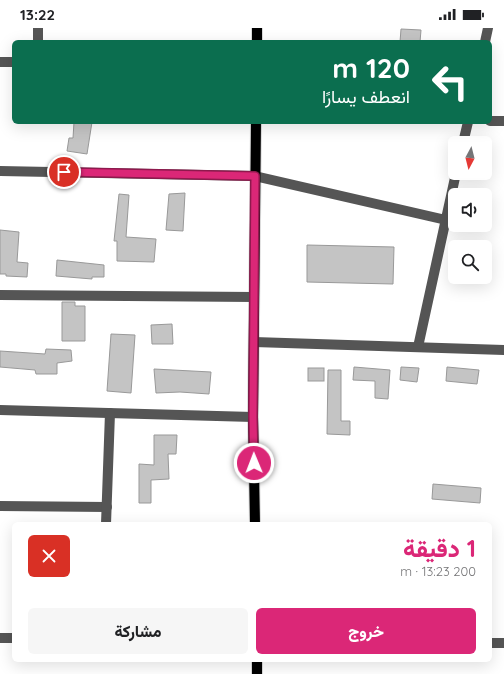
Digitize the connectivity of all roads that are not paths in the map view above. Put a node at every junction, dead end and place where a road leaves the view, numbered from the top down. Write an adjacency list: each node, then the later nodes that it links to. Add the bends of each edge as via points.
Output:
1 (38, 28): 4 (street)
2 (257, 28): 5 (main road)
3 (488, 28): 6 (street)
4 (38, 40)
5 (257, 40)
6 (485, 40)
7 (0, 62): 8 (street)
8 (12, 62)
9 (492, 121): 10 (street)
10 (504, 121)
11 (256, 124): 15 (main road)
12 (468, 124): 13 (street)
13 (465, 136)
14 (0, 171): 15 (street)
15 (255, 176): 17 (street); 19 (main road)
16 (455, 180): 17 (street)
17 (446, 220): 21 (street)
18 (0, 295): 19 (street)
19 (254, 297): 20 (main road)
20 (254, 342): 21 (street); 25 (main road)
21 (418, 347): 22 (street)
22 (504, 350)
23 (0, 410): 24 (street)
24 (110, 413): 25 (street); 27 (street)
25 (253, 417): 29 (main road)
26 (0, 506): 27 (street)
27 (106, 507): 28 (street)
28 (106, 522)
29 (255, 522)
30 (0, 638): 31 (street)
31 (12, 638)
32 (492, 643): 33 (street)
33 (504, 643)
34 (257, 662): 35 (main road)
35 (257, 674)

